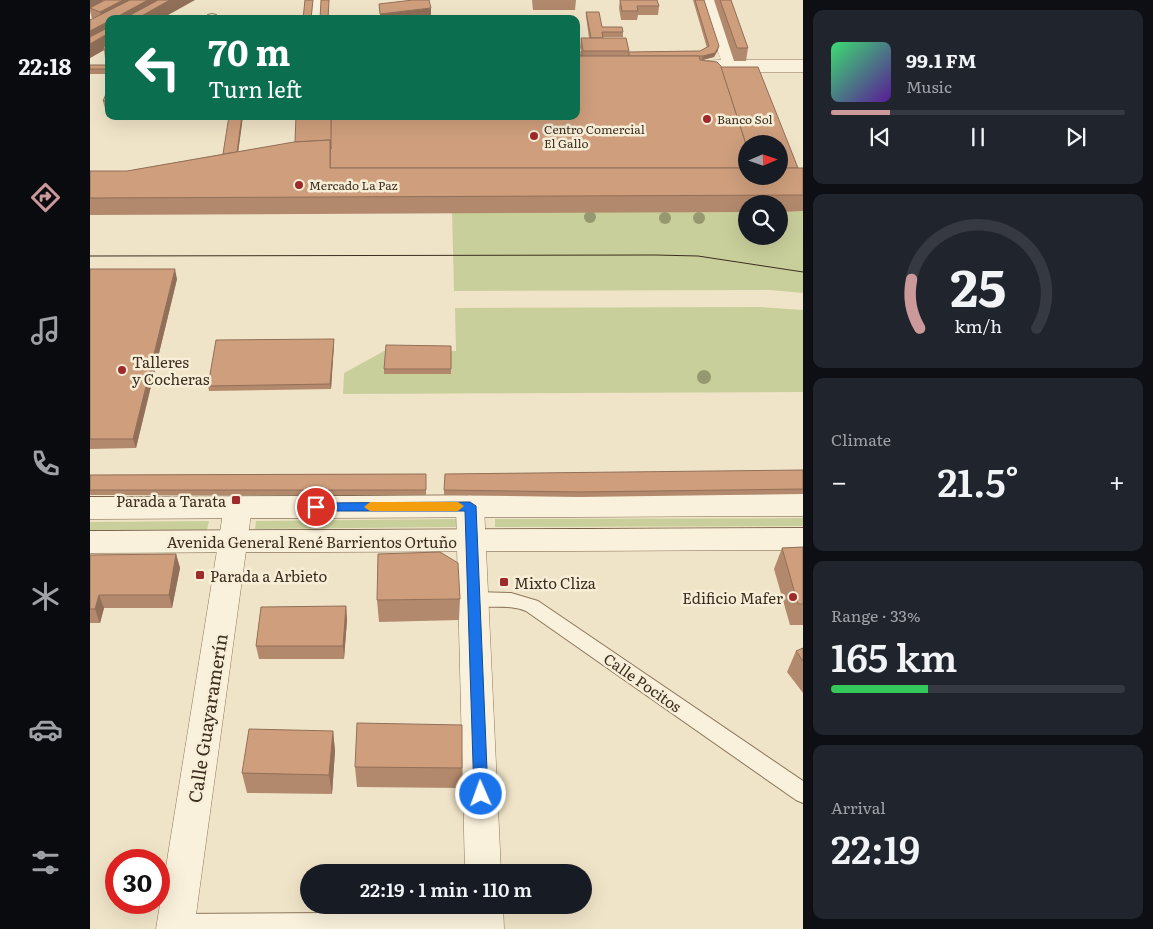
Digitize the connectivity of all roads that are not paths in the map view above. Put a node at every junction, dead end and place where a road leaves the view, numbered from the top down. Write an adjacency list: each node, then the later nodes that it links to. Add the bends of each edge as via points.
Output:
1 (318, 0): 3 (main road)
2 (708, 0): 5 (main road)
3 (316, 15)
4 (665, 66): 5 (main road)
5 (732, 66): 6 (main road)
6 (803, 66)
7 (803, 505): 8 (main road)
8 (470, 506): 9 (main road); 12 (main road)
9 (238, 507): 10 (main road); 14 (main road, Calle Guayaramerín)
10 (90, 508)
11 (803, 538): 12 (main road, Avenida General René Barrientos Ortuño)
12 (472, 540): 14 (main road, Avenida General René Barrientos Ortuño); 15 (main road)
13 (90, 542): 14 (main road, Avenida General René Barrientos Ortuño)
14 (233, 542): 19 (main road, Calle Guayaramerín)
15 (475, 599): 16 (lane, Calle Pocitos, via 521,600 532,606); 17 (main road)
16 (803, 793)
17 (483, 864)
18 (485, 919): 19 (lane)
19 (175, 927)

